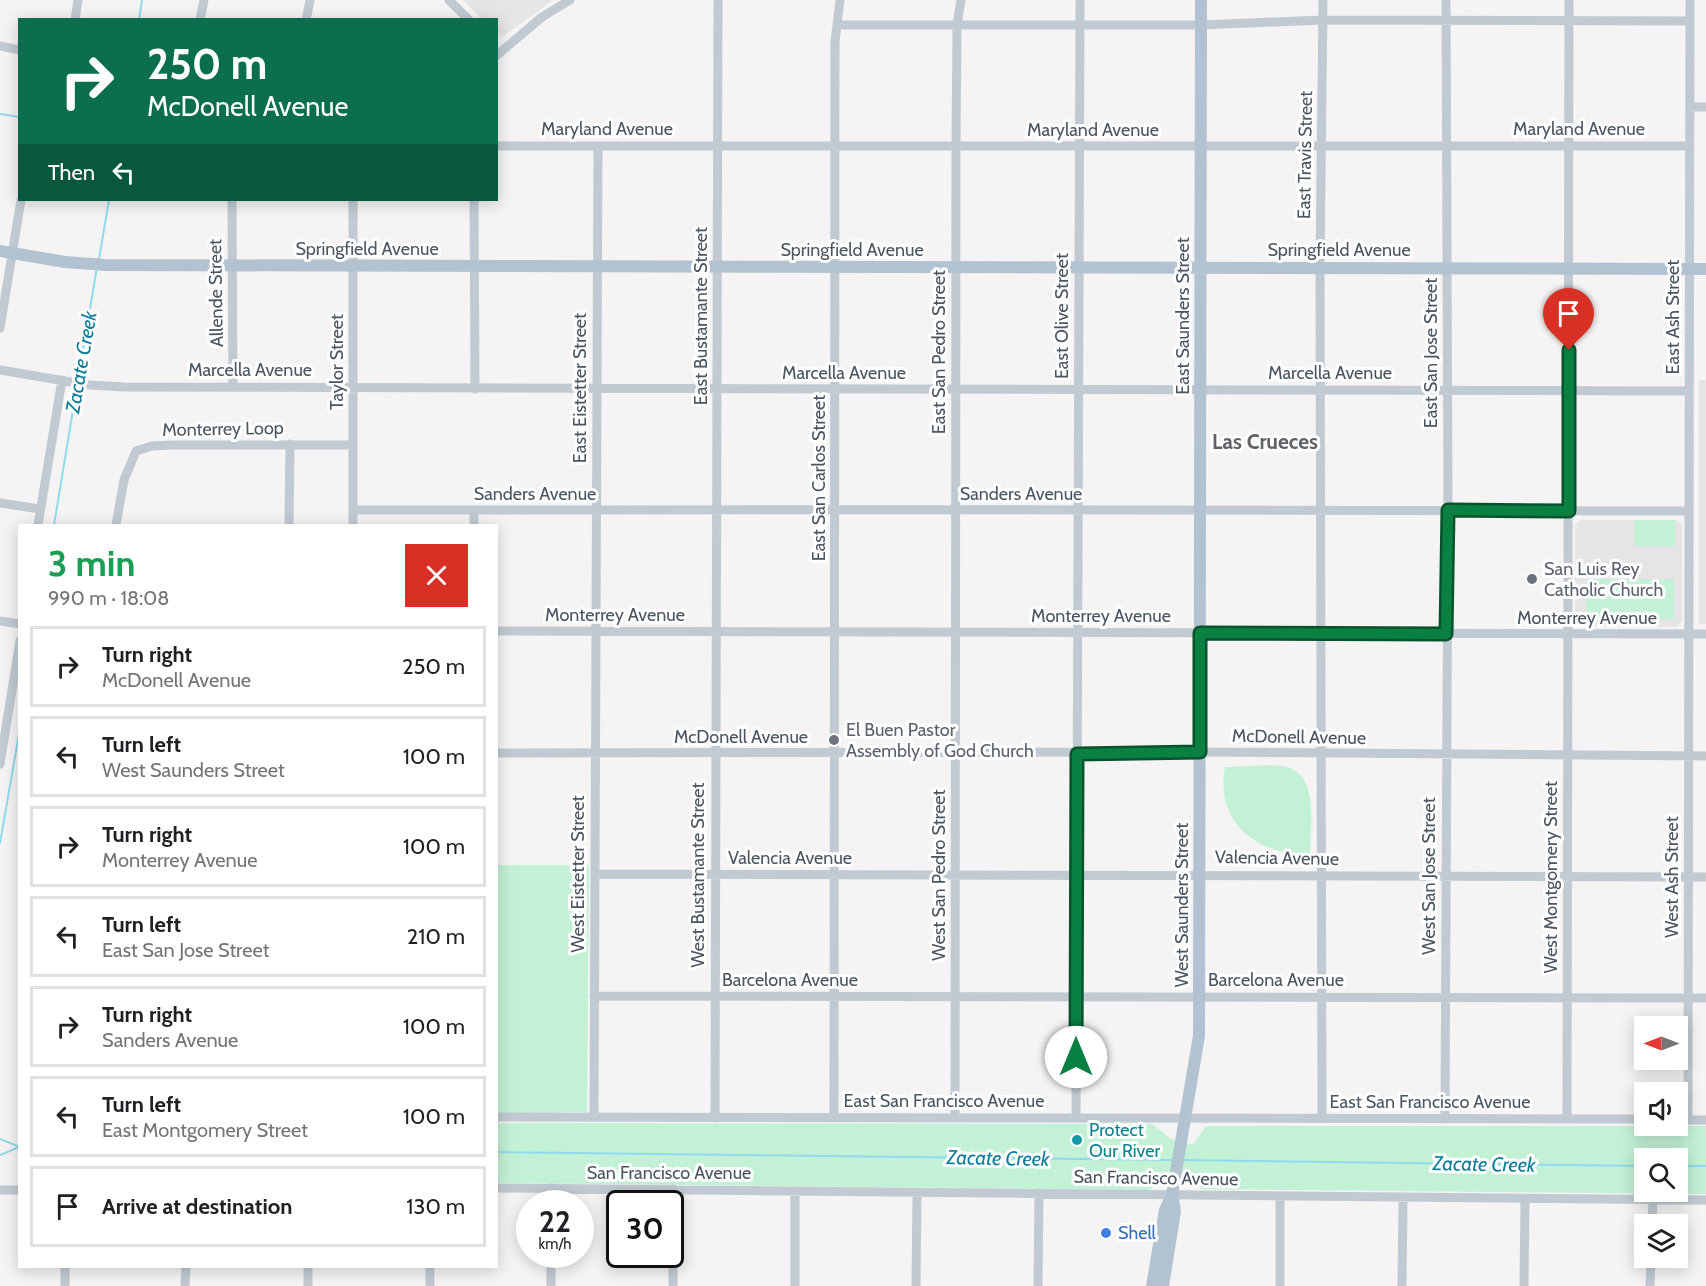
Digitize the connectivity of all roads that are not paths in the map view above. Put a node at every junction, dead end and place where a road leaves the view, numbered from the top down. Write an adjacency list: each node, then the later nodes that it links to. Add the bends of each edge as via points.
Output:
1 (78, 0): 15 (street)
2 (204, 0): 16 (street)
3 (310, 0): 17 (street)
4 (449, 0): 18 (street)
5 (570, 0): 29 (street)
6 (718, 0): 37 (street, East Bustamante Street)
7 (840, 0): 23 (street, East San Carlos Street)
8 (961, 0): 24 (street, East San Pedro Street)
9 (1080, 0): 25 (street, East Olive Street)
10 (1201, 0): 26 (main road, East Saunders Street)
11 (1323, 0): 19 (street, East Travis Street)
12 (1446, 0): 20 (street, East San Jose Street)
13 (1569, 0): 21 (street, West Montgomery Street)
14 (1690, 0): 22 (street, East Ash Street)
15 (75, 18)
16 (200, 18)
17 (306, 18)
18 (467, 18)
19 (1323, 20): 20 (street); 26 (street); 32 (street, East Travis Street)
20 (1446, 20): 21 (street); 33 (street, East San Jose Street)
21 (1569, 20): 22 (street); 34 (street, West Montgomery Street)
22 (1690, 21): 30 (street, East Ash Street)
23 (838, 25): 24 (street); 38 (street, East San Carlos Street)
24 (957, 25): 25 (street); 40 (street, East San Pedro Street)
25 (1080, 25): 26 (street); 41 (street, East Olive Street)
26 (1201, 25): 42 (main road, East Saunders Street)
27 (0, 46): 28 (street)
28 (18, 50)
29 (498, 51)
30 (1690, 106): 31 (street); 39 (street, East Ash Street)
31 (1706, 106)
32 (1322, 144): 33 (street, Maryland Avenue); 42 (street, Maryland Avenue); 57 (street, East Travis Street)
33 (1446, 145): 34 (street, Maryland Avenue); 58 (street, East San Jose Street)
34 (1569, 145): 39 (street, Maryland Avenue); 59 (street, West Montgomery Street)
35 (498, 146): 36 (street, Maryland Avenue)
36 (598, 146): 37 (street, Maryland Avenue); 52 (street, East Eistetter Street)
37 (718, 146): 38 (street, Maryland Avenue); 53 (street, East Bustamante Street)
38 (836, 146): 40 (street, Maryland Avenue); 54 (street, East San Carlos Street)
39 (1690, 146): 60 (street, East Ash Street)
40 (956, 147): 41 (street, Maryland Avenue); 55 (street, East San Pedro Street)
41 (1079, 147): 42 (street, Maryland Avenue); 56 (street, East Olive Street)
42 (1201, 147): 51 (main road, East Saunders Street)
43 (21, 201): 47 (street)
44 (232, 201): 48 (street, Allende Street)
45 (354, 201): 49 (street, Taylor Street)
46 (474, 201): 50 (street)
47 (6, 252): 48 (main road, Springfield Avenue, via 87,265); 62 (street)
48 (231, 267): 49 (main road, Springfield Avenue); 65 (street, Allende Street)
49 (354, 267): 50 (main road, Springfield Avenue); 66 (street, Taylor Street)
50 (475, 267): 52 (main road, Springfield Avenue); 68 (street)
51 (1201, 267): 56 (main road, Springfield Avenue); 57 (main road, Springfield Avenue); 67 (main road, East Saunders Street)
52 (597, 268): 53 (main road, Springfield Avenue); 69 (street, East Eistetter Street)
53 (718, 268): 54 (main road, Springfield Avenue); 70 (street, East Bustamante Street)
54 (835, 268): 55 (main road, Springfield Avenue); 71 (street, East San Carlos Street)
55 (955, 268): 56 (main road, Springfield Avenue); 72 (street, East San Pedro Street)
56 (1078, 268): 73 (street, East Olive Street)
57 (1320, 269): 58 (main road, Springfield Avenue); 74 (street, East Travis Street)
58 (1446, 269): 59 (main road, Springfield Avenue); 75 (street, East San Jose Street)
59 (1568, 269): 60 (main road, Springfield Avenue); 76 (street, West Montgomery Street)
60 (1689, 269): 61 (main road, Springfield Avenue); 77 (street, East Ash Street)
61 (1706, 269)
62 (0, 328)
63 (0, 370): 64 (street, Marcella Avenue)
64 (65, 381): 65 (street, Marcella Avenue, via 88,385); 82 (street)
65 (233, 386): 66 (street, Marcella Avenue)
66 (353, 387): 68 (street, Marcella Avenue); 79 (street, Taylor Street)
67 (1201, 388): 73 (street, Marcella Avenue); 74 (street, Marcella Avenue); 81 (main road, East Saunders Street)
68 (475, 389): 69 (street, Marcella Avenue)
69 (596, 389): 70 (street, Marcella Avenue); 86 (street, East Eistetter Street)
70 (717, 389): 71 (street, Marcella Avenue); 87 (street, East Bustamante Street)
71 (836, 389): 72 (street, Marcella Avenue); 89 (street, East San Carlos Street)
72 (956, 389): 73 (street, Marcella Avenue); 90 (street, East San Pedro Street)
73 (1078, 389): 91 (street, East Olive Street)
74 (1322, 389): 75 (street, Marcella Avenue); 83 (street, East Travis Street)
75 (1448, 390): 76 (street, Marcella Avenue); 88 (street, East San Jose Street)
76 (1569, 391): 77 (street, Marcella Avenue); 92 (street, West Montgomery Street)
77 (1689, 391): 93 (street, East Ash Street)
78 (290, 444): 79 (street, Monterrey Loop); 95 (street, Monterrey Loop, via 171,445 136,452 124,480); 96 (street)
79 (353, 444): 84 (street, Taylor Street)
80 (0, 503): 82 (street)
81 (1200, 508): 83 (street, Sanders Avenue); 91 (street, Sanders Avenue); 107 (main road, East Saunders Street)
82 (40, 509): 94 (street)
83 (1322, 509): 88 (street, Sanders Avenue); 108 (street, East Travis Street)
84 (353, 510): 85 (street, Sanders Avenue); 97 (street, Taylor Street)
85 (474, 510): 86 (street, Sanders Avenue); 98 (street)
86 (596, 510): 87 (street, Sanders Avenue); 102 (street, East Eistetter Street)
87 (716, 510): 89 (street, Sanders Avenue); 103 (street, East Bustamante Street)
88 (1448, 510): 92 (street, Sanders Avenue); 109 (street, East San Jose Street)
89 (836, 511): 90 (street, Sanders Avenue); 104 (street, East San Carlos Street)
90 (956, 511): 91 (street, Sanders Avenue); 105 (street, East San Pedro Street)
91 (1078, 511): 106 (street, East Olive Street)
92 (1569, 511): 93 (street, Sanders Avenue); 110 (street, West Montgomery Street)
93 (1689, 511): 111 (street, East Ash Street)
94 (38, 524)
95 (116, 524)
96 (289, 524)
97 (352, 524)
98 (474, 524)
99 (0, 621): 100 (street)
100 (18, 624)
101 (498, 631): 102 (street, Monterrey Avenue)
102 (595, 631): 103 (street, Monterrey Avenue); 117 (street, West Eistetter Street)
103 (715, 632): 104 (street, Monterrey Avenue); 118 (street, West Bustamante Street)
104 (836, 632): 105 (street, Monterrey Avenue); 119 (street, East San Carlos Street)
105 (956, 632): 106 (street, Monterrey Avenue); 120 (street, West San Pedro Street)
106 (1077, 633): 107 (street, Monterrey Avenue); 121 (street, East Olive Street)
107 (1200, 633): 108 (street, Monterrey Avenue); 115 (main road, West Saunders Street)
108 (1321, 633): 109 (street, Monterrey Avenue); 122 (street, East Travis Street)
109 (1446, 634): 110 (street, Monterrey Avenue); 123 (street, West San Jose Street)
110 (1568, 634): 111 (street, Monterrey Avenue); 124 (street, West Montgomery Street)
111 (1689, 634): 112 (street, Monterrey Avenue); 125 (street, West Ash Street)
112 (1706, 634)
113 (18, 653): 114 (street)
114 (2, 742): 127 (street)
115 (1200, 752): 121 (street, McDonell Avenue); 122 (street, McDonell Avenue); 129 (main road, West Saunders Street)
116 (498, 753): 117 (street, McDonell Avenue)
117 (595, 753): 118 (street, McDonell Avenue); 128 (street, West Eistetter Street)
118 (715, 753): 119 (street, McDonell Avenue); 130 (street, West Bustamante Street)
119 (835, 753): 120 (street, McDonell Avenue); 131 (street, East San Carlos Street)
120 (956, 754): 121 (street, McDonell Avenue); 132 (street, West San Pedro Street)
121 (1077, 754): 133 (street, East Olive Street)
122 (1322, 754): 123 (street, McDonell Avenue); 134 (street, East Travis Street)
123 (1446, 755): 124 (street, McDonell Avenue); 135 (street, West San Jose Street)
124 (1568, 755): 125 (street, McDonell Avenue); 136 (street, West Montgomery Street)
125 (1689, 756): 126 (street, McDonell Avenue); 137 (street, West Ash Street)
126 (1706, 756)
127 (0, 764)
128 (595, 874): 130 (street, Valencia Avenue); 139 (street, West Eistetter Street)
129 (1200, 874): 133 (street, Valencia Avenue); 134 (street, Valencia Avenue); 143 (main road, West Saunders Street)
130 (715, 875): 131 (street, Valencia Avenue); 140 (street, West Bustamante Street)
131 (835, 875): 132 (street, Valencia Avenue); 141 (street, East San Carlos Street)
132 (956, 875): 133 (street, Valencia Avenue); 142 (street, West San Pedro Street)
133 (1077, 875): 144 (street, East Olive Street)
134 (1322, 876): 135 (street, Valencia Avenue); 145 (street, East Travis Street)
135 (1446, 876): 136 (street, Valencia Avenue); 146 (street, West San Jose Street)
136 (1567, 877): 137 (street, Valencia Avenue); 147 (street, West Montgomery Street)
137 (1689, 877): 138 (street, Valencia Avenue); 148 (street, West Ash Street)
138 (1706, 877)
139 (594, 996): 140 (street, Barcelona Avenue); 152 (street, West Eistetter Street)
140 (715, 996): 141 (street, Barcelona Avenue); 153 (street, West Bustamante Street)
141 (834, 996): 142 (street, Barcelona Avenue); 154 (street, East San Carlos Street)
142 (955, 996): 144 (street, Barcelona Avenue); 155 (street, West San Pedro Street)
143 (1200, 996): 144 (street, Barcelona Avenue); 145 (street, Barcelona Avenue); 150 (main road, West Saunders Street, via 1198,1046)
144 (1076, 997): 156 (street, East Olive Street)
145 (1322, 997): 146 (street, Barcelona Avenue); 157 (street, East Travis Street)
146 (1445, 997): 147 (street, Barcelona Avenue); 158 (street, West San Jose Street)
147 (1567, 998): 148 (street, Barcelona Avenue); 159 (street, West Montgomery Street)
148 (1689, 998): 149 (street, Barcelona Avenue); 161 (street, West Ash Street)
149 (1706, 998)
150 (1186, 1116): 156 (street, East San Francisco Avenue); 157 (street, East San Francisco Avenue); 172 (main road, West Saunders Street)
151 (498, 1117): 152 (street, East San Francisco Avenue)
152 (594, 1117): 153 (street, East San Francisco Avenue)
153 (715, 1118): 154 (street, East San Francisco Avenue)
154 (834, 1118): 155 (street, East San Francisco Avenue)
155 (955, 1118): 156 (street, East San Francisco Avenue)
156 (1076, 1118)
157 (1322, 1118): 158 (street, East San Francisco Avenue)
158 (1445, 1118): 159 (street, East San Francisco Avenue)
159 (1567, 1119): 160 (street, East San Francisco Avenue)
160 (1634, 1119)
161 (1688, 1120): 162 (street)
162 (1706, 1120)
163 (498, 1188): 164 (street, San Francisco Avenue)
164 (551, 1188): 167 (street, San Francisco Avenue)
165 (0, 1190): 166 (street)
166 (18, 1190)
167 (673, 1190)
168 (684, 1190): 169 (street, San Francisco Avenue)
169 (795, 1191): 170 (street, San Francisco Avenue); 192 (street)
170 (917, 1191): 171 (street, San Francisco Avenue); 193 (street)
171 (1039, 1192): 172 (street, San Francisco Avenue); 194 (street)
172 (1172, 1195): 173 (street, San Francisco Avenue); 195 (main road, via 1165,1210); 196 (main road, via 1175,1211)
173 (1281, 1196): 174 (street, San Francisco Avenue); 197 (street)
174 (1403, 1197): 175 (street, San Francisco Avenue); 198 (street)
175 (1525, 1199): 176 (street, San Francisco Avenue); 199 (street)
176 (1634, 1200)
177 (1688, 1200): 178 (street, San Francisco Avenue)
178 (1706, 1200)
179 (65, 1268): 186 (street)
180 (186, 1268): 187 (street)
181 (308, 1268): 188 (street)
182 (430, 1268): 189 (street)
183 (551, 1268): 190 (street)
184 (673, 1268): 191 (street)
185 (1651, 1268): 200 (street)
186 (65, 1286)
187 (185, 1286)
188 (308, 1286)
189 (430, 1286)
190 (551, 1286)
191 (673, 1286)
192 (795, 1286)
193 (916, 1286)
194 (1038, 1286)
195 (1152, 1286)
196 (1163, 1286)
197 (1280, 1286)
198 (1402, 1286)
199 (1524, 1286)
200 (1650, 1286)

